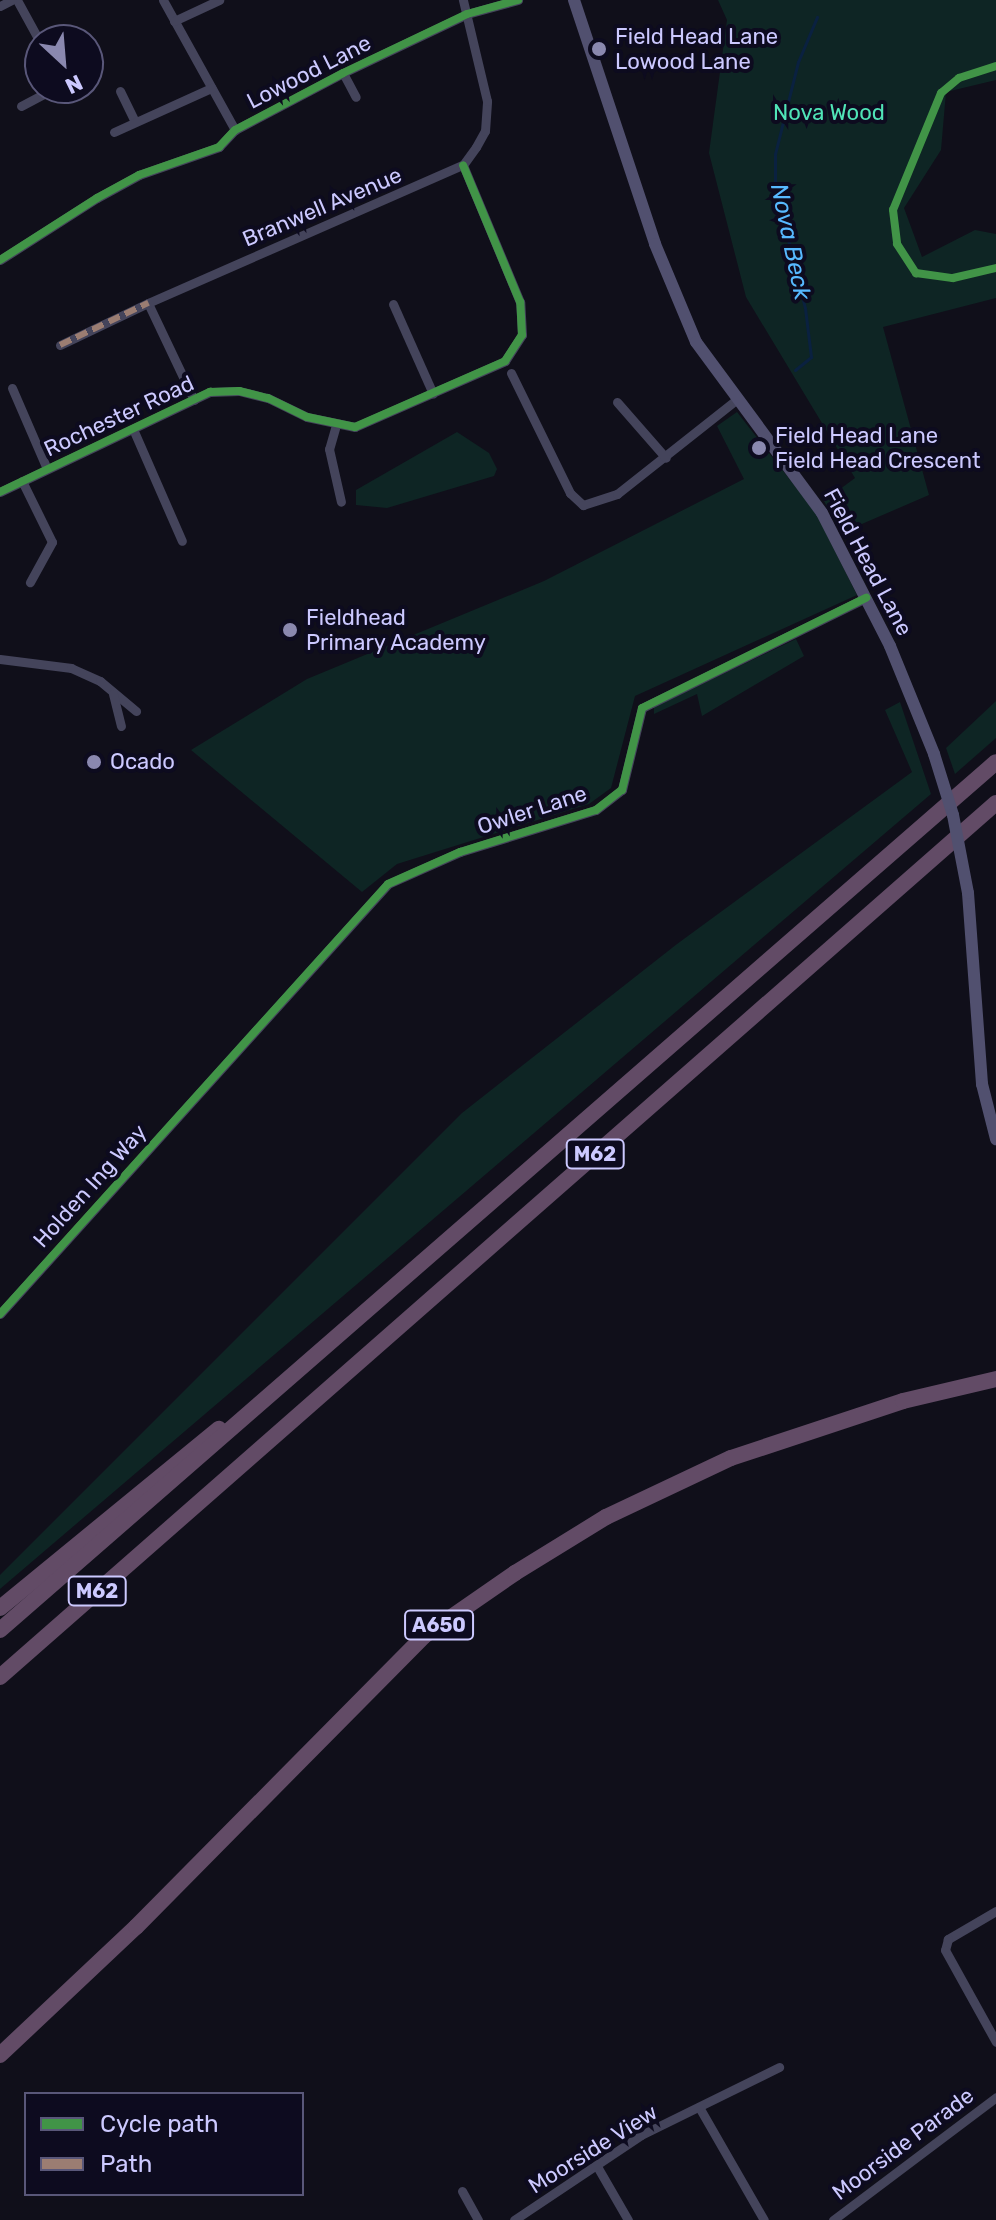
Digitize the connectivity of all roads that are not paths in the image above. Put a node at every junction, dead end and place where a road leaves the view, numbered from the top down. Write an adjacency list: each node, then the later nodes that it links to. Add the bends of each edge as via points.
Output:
1 (14, 0): 7 (street); 10 (street)
2 (163, 0): 9 (street)
3 (219, 0): 9 (street)
4 (463, 0): 8 (street)
5 (518, 0): 8 (street, Lowood Lane)
6 (574, 0): 29 (main road, Field Head Lane, via 677,301 696,342)
7 (0, 6)
8 (467, 14): 11 (street, Lowood Lane); 20 (street, via 487,101 485,131)
9 (174, 21): 12 (street)
10 (29, 24)
11 (343, 73): 14 (street); 18 (street, Lowood Lane)
12 (211, 88): 17 (street); 18 (street)
13 (120, 91): 17 (street)
14 (356, 97)
15 (25, 104): 16 (street)
16 (21, 106)
17 (134, 120): 19 (street)
18 (235, 130): 21 (street, Lowood Lane, via 206,153 139,175 97,198)
19 (114, 132)
20 (463, 165): 22 (street, Branwell Avenue); 27 (street, Rochester Road, via 520,302 522,335 505,361)
21 (0, 260)
22 (148, 303): 24 (street, Branwell Avenue); 28 (street)
23 (393, 304): 27 (street)
24 (60, 345)
25 (511, 373): 33 (street, via 570,493 583,505 617,494)
26 (12, 388): 34 (street)
27 (433, 394): 31 (street, Rochester Road, via 355,427)
28 (194, 400): 31 (street, Rochester Road, via 210,392 239,391); 32 (street, Rochester Road)
29 (736, 400): 33 (street); 40 (main road, Field Head Lane, via 822,513)
30 (617, 402): 33 (street)
31 (336, 425): 37 (street, via 329,449)
32 (133, 429): 34 (street, Rochester Road); 38 (street)
33 (666, 458)
34 (47, 469): 35 (street, Rochester Road)
35 (22, 481): 36 (street, Rochester Road); 39 (street, via 52,542)
36 (0, 492)
37 (341, 502)
38 (182, 541)
39 (30, 582)
40 (866, 598): 47 (street, Owler Lane, via 642,708 622,790 596,810 460,852 388,884); 48 (main road, Field Head Lane, bridge, via 934,754 953,815 968,893 982,1084)
41 (0, 659): 42 (street, via 71,668 100,681)
42 (113, 694): 43 (street); 44 (street)
43 (136, 711)
44 (121, 726)
45 (996, 762): 50 (highway, M62)
46 (996, 803): 54 (highway, M62)
47 (208, 1082): 49 (street, Holden Ing Way)
48 (996, 1139)
49 (0, 1314)
50 (293, 1376): 52 (highway, M62, via 187,1452); 53 (highway, M62)
51 (996, 1379): 57 (highway, A650, via 889,1405 731,1458 606,1517 515,1573 402,1656 136,1927)
52 (0, 1608)
53 (0, 1630)
54 (0, 1677)
55 (996, 1911): 56 (street, via 948,1939 945,1950)
56 (994, 2035)
57 (0, 2055)
58 (779, 2067): 60 (street, Moorside View)
59 (995, 2099): 67 (street, Moorside Parade)
60 (699, 2107): 61 (street, Moorside View, via 641,2135); 66 (street)
61 (598, 2168): 64 (street, Moorside View); 65 (street)
62 (462, 2191): 63 (street)
63 (478, 2220)
64 (514, 2220)
65 (628, 2220)
66 (764, 2220)
67 (833, 2220)

